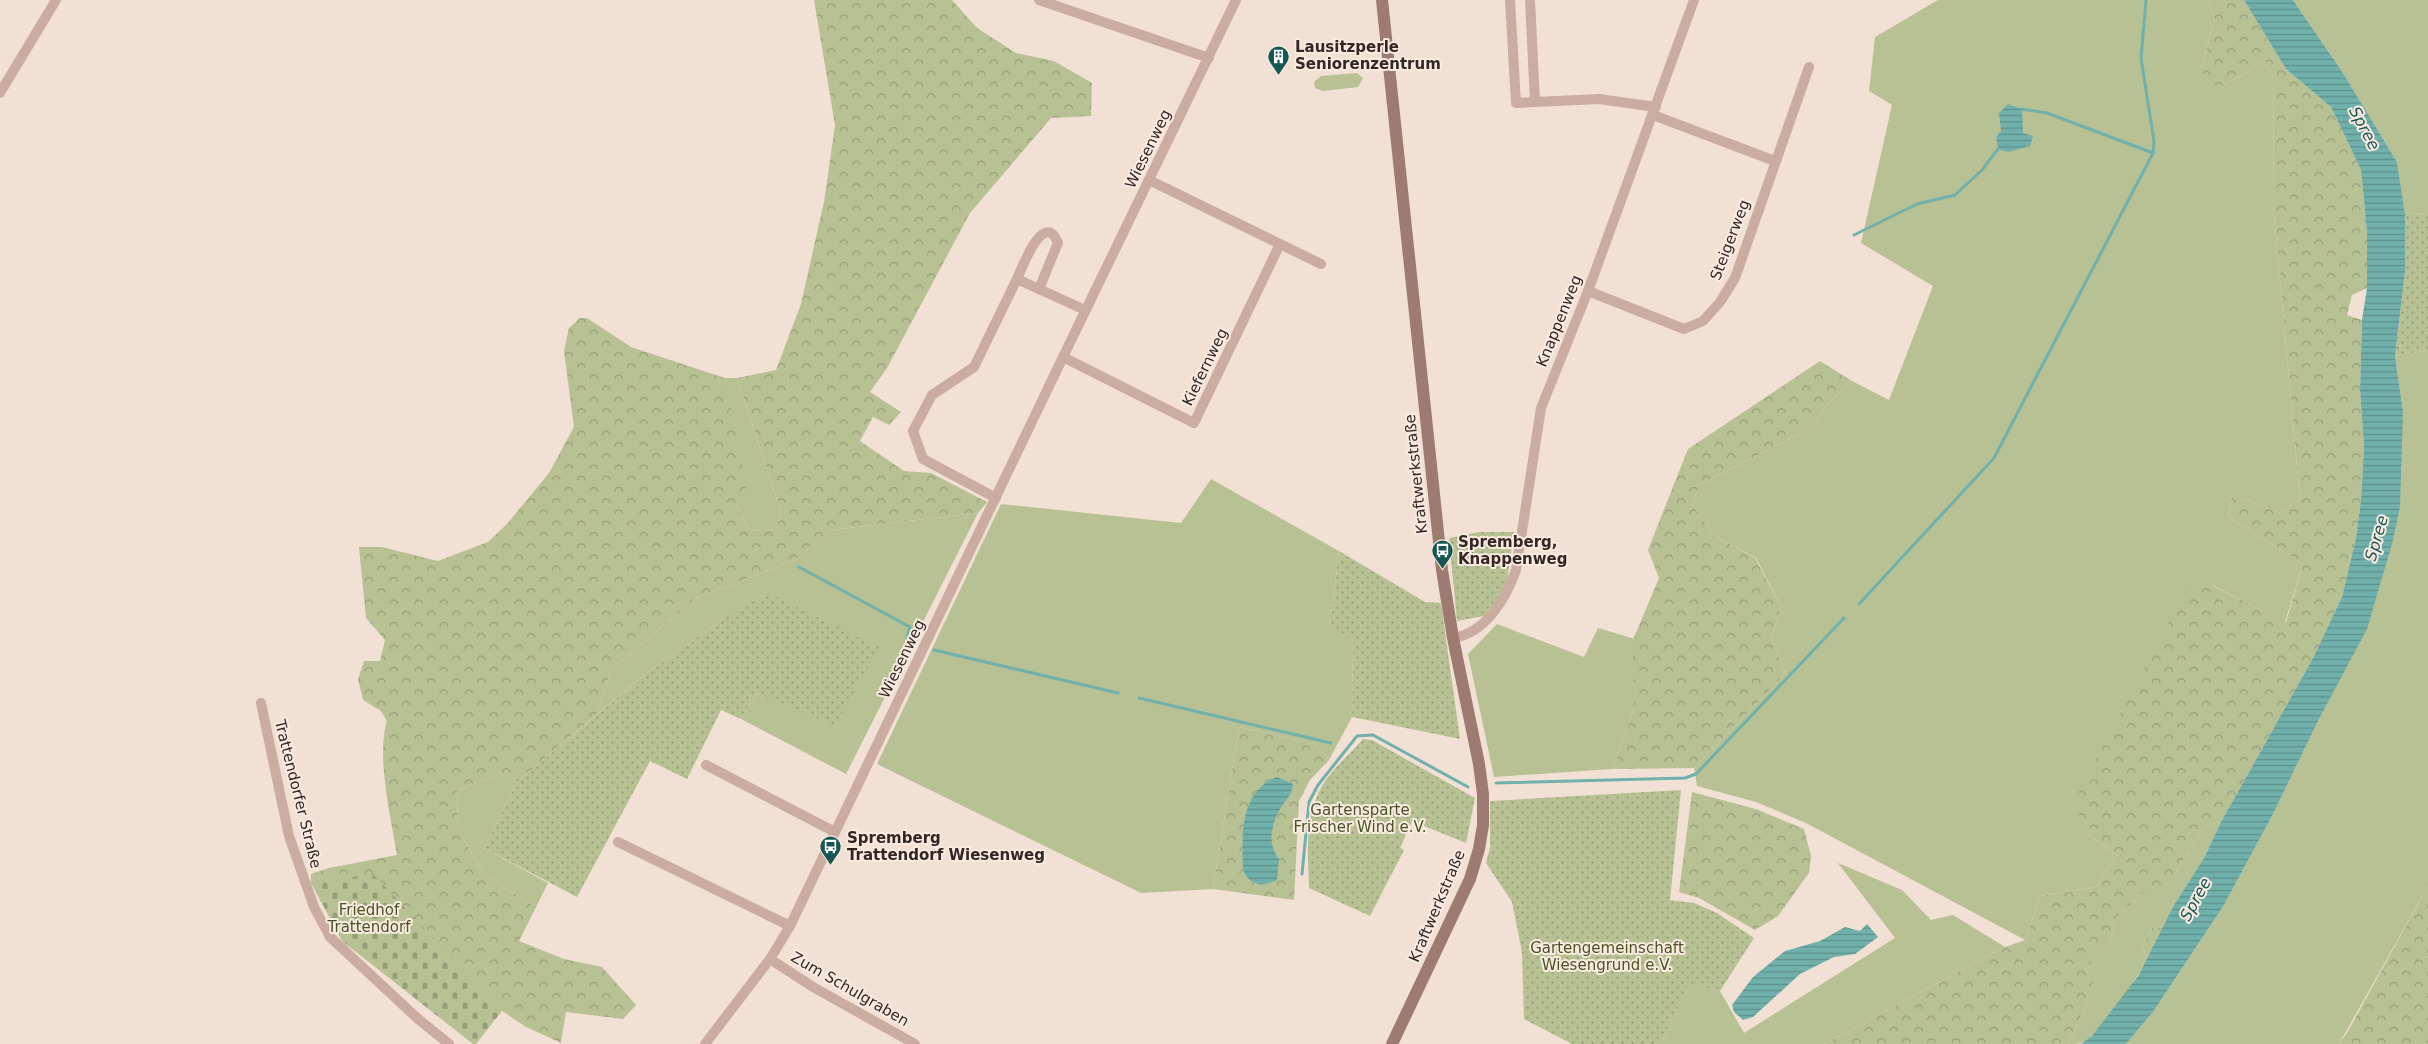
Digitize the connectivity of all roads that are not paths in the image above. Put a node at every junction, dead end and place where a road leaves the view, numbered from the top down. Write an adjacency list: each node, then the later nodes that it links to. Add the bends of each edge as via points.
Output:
1 (56, 0): 12 (street)
2 (1039, 0): 8 (street)
3 (1236, 0): 8 (street, Wiesenweg)
4 (1382, 0): 25 (main road, Kraftwerkstraße, via 1441,562)
5 (1510, 0): 11 (street)
6 (1530, 0): 10 (street)
7 (1694, 0): 14 (street, Knappenweg)
8 (1208, 58): 16 (street, Wiesenweg)
9 (1810, 67): 15 (street, Steigerweg)
10 (1534, 70): 11 (street); 13 (street)
11 (1516, 71): 13 (street, via 1516,103)
12 (0, 93)
13 (1535, 102): 14 (street, via 1598,99)
14 (1655, 111): 15 (street); 21 (street, Knappenweg)
15 (1775, 161): 21 (street, Steigerweg, via 1734,278 1720,302 1703,321 1684,328)
16 (1150, 180): 17 (street); 22 (street, Wiesenweg)
17 (1280, 244): 18 (street); 23 (street, Kiefernweg, via 1194,423)
18 (1321, 264)
19 (1018, 279): 20 (street); 20 (street, via 1036,239 1042,234 1050,234 1058,243); 24 (street, via 974,367 932,396 913,431 923,459)
20 (1039, 289): 22 (street)
21 (1588, 291): 25 (street, Knappenweg, via 1541,408 1516,570 1510,587 1499,605 1479,626 1466,636)
22 (1085, 310): 23 (street, Wiesenweg)
23 (1062, 357): 24 (street, Wiesenweg)
24 (996, 498): 28 (street, Wiesenweg)
25 (1454, 638): 35 (main road, Kraftwerkstraße, via 1479,764 1483,825 1470,879)
26 (261, 703): 32 (street, Trattendorfer Straße, via 290,836 314,908 330,937)
27 (706, 765): 28 (street)
28 (835, 832): 30 (street, Wiesenweg)
29 (618, 842): 30 (street)
30 (790, 926): 31 (street, Wiesenweg)
31 (770, 959): 33 (street, Wiesenweg); 34 (street, Zum Schulgraben)
32 (449, 1044)
33 (705, 1044)
34 (915, 1044)
35 (1392, 1044)

